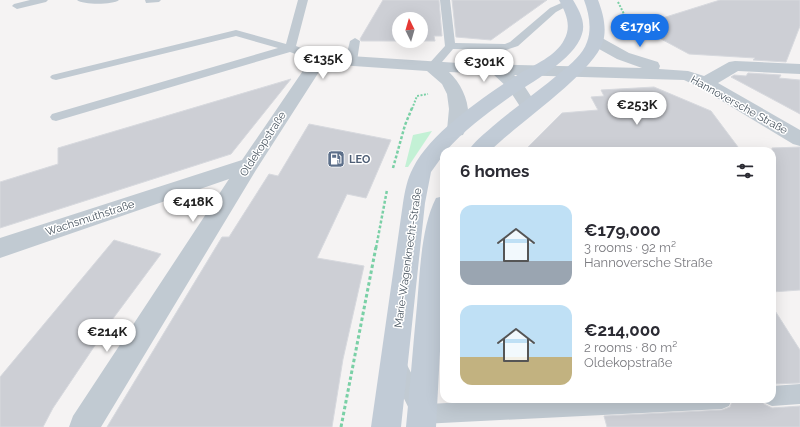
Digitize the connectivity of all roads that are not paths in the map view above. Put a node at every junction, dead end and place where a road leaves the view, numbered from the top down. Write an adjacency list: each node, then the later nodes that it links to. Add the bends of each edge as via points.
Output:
1 (43, 0): 8 (lane)
2 (82, 0): 3 (lane)
3 (114, 0)
4 (303, 0): 12 (lane)
5 (445, 0): 11 (lane)
6 (591, 0): 10 (street, via 596,22)
7 (567, 1): 11 (lane, via 514,44 506,47); 13 (street, via 576,20 576,32 572,41)
8 (18, 6)
9 (355, 41): 15 (lane)
10 (596, 41): 20 (street, via 592,50); 21 (street, Hannoversche Straße, via 623,56)
11 (450, 46): 16 (lane)
12 (290, 48): 14 (lane); 22 (lane, via 236,33); 26 (lane)
13 (557, 56): 19 (street); 20 (street, via 559,61)
14 (319, 59): 15 (street); 30 (street, Oldekopstraße)
15 (351, 61): 16 (street)
16 (432, 67): 17 (street); 27 (street, via 454,88 459,101)
17 (497, 69): 19 (street); 24 (street)
18 (800, 69): 23 (street, via 735,66)
19 (537, 70): 20 (street, Hannoversche Straße); 24 (street, Marie-Wagenknecht-Straße)
20 (572, 71): 21 (street, Hannoversche Straße); 25 (street)
21 (676, 74): 23 (street, Hannoversche Straße)
22 (56, 78)
23 (705, 83): 28 (street, Hannoversche Straße)
24 (515, 85): 25 (street); 27 (street, Marie-Wagenknecht-Straße)
25 (529, 106): 29 (street)
26 (56, 117)
27 (456, 130): 33 (street, Marie-Wagenknecht-Straße, via 433,153 419,181)
28 (800, 139)
29 (482, 147)
30 (249, 165): 32 (street, Wachsmuthstraße); 38 (street, Oldekopstraße)
31 (440, 220): 37 (street, via 432,275)
32 (0, 248)
33 (394, 360): 37 (lane); 39 (street, Marie-Wagenknecht-Straße)
34 (800, 394): 35 (lane)
35 (776, 396)
36 (667, 403): 37 (lane)
37 (421, 421)
38 (84, 427)
39 (386, 427)

